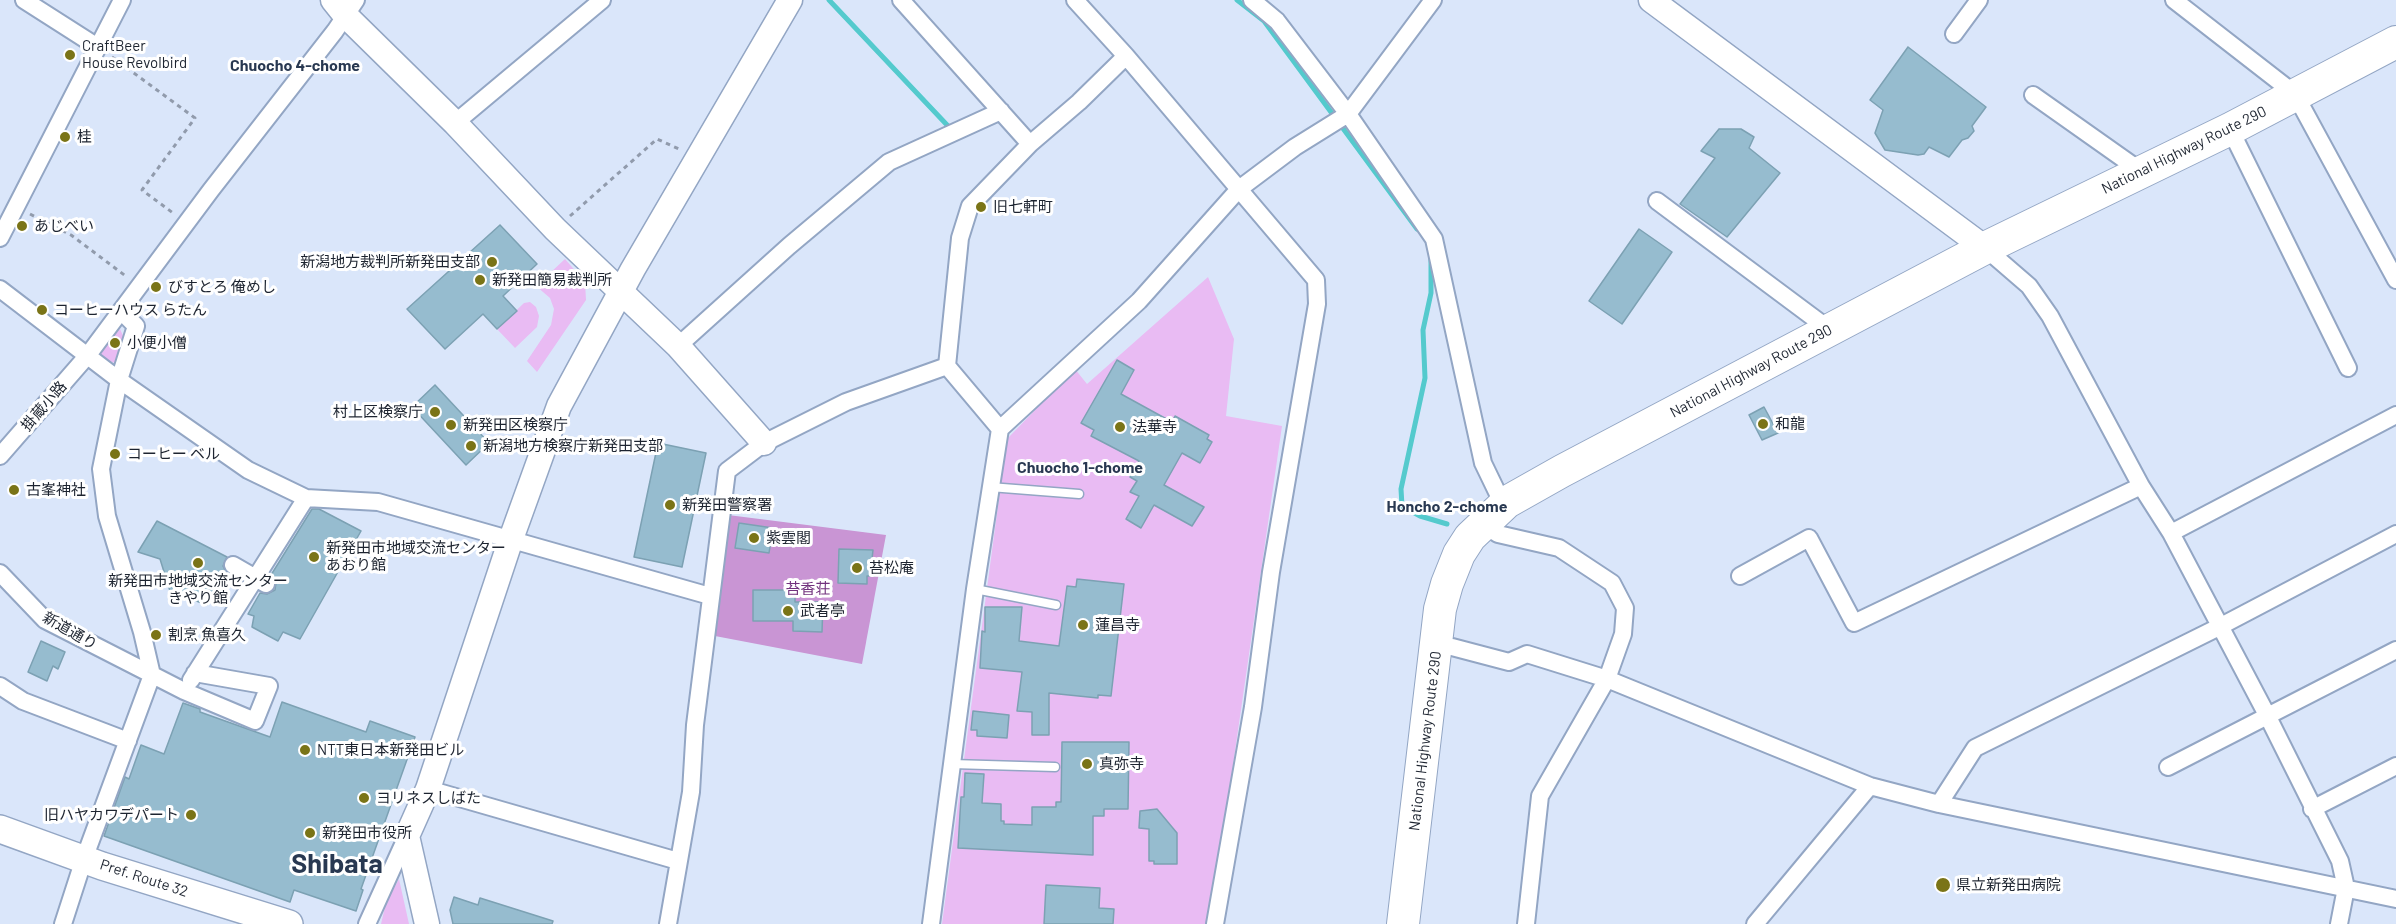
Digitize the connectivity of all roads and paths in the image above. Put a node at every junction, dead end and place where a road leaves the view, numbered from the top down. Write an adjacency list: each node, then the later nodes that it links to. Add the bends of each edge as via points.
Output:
1 (24, 0): 15 (street)
2 (122, 0): 15 (street)
3 (602, 0): 21 (street)
4 (790, 0): 24 (street)
5 (901, 0): 19 (street)
6 (1075, 0): 16 (street)
7 (1252, 0): 20 (street, via 1277,21)
8 (1433, 0): 20 (street)
9 (1651, 0): 32 (street)
10 (1979, 0): 13 (street)
11 (2174, 0): 17 (street)
12 (344, 5): 21 (street); 29 (street, 掛蔵小路, via 335,31)
13 (1954, 34)
14 (2396, 42): 17 (highway, National Highway Route 290)
15 (96, 46): 28 (street); 29 (path, via 195,118 142,190)
16 (1126, 56): 23 (street); 26 (street)
17 (2295, 94): 22 (highway, National Highway Route 290); 33 (street)
18 (2033, 95): 25 (street)
19 (1001, 111): 23 (street); 39 (street, via 890,162)
20 (1348, 114): 26 (street); 52 (street, via 1434,239 1483,463 1497,492)
21 (455, 123): 30 (street)
22 (2230, 129): 25 (highway, National Highway Route 290); 42 (street)
23 (1030, 144): 41 (street, via 970,206 960,238)
24 (699, 157): 30 (path, via 657,139); 36 (street)
25 (2142, 172): 32 (highway, National Highway Route 290)
26 (1239, 189): 45 (street, via 1139,301); 94 (street, via 1316,280 1317,304)
27 (1657, 201): 38 (street)
28 (18, 207): 31 (street); 34 (path, via 71,235)
29 (186, 223): 34 (street, 掛蔵小路)
30 (555, 229): 36 (street)
31 (0, 238)
32 (1985, 248): 38 (highway, National Highway Route 290); 48 (street, via 2029,286 2050,316)
33 (2396, 280)
34 (140, 286): 37 (street, 掛蔵小路)
35 (0, 289): 40 (street)
36 (621, 291): 39 (street); 56 (street, via 559,406)
37 (121, 311): 40 (street, 掛蔵小路); 43 (street, via 136,326)
38 (1830, 330): 52 (highway, National Highway Route 290)
39 (678, 346): 46 (street)
40 (88, 355): 43 (street); 47 (street, 掛蔵小路)
41 (947, 366): 45 (street); 46 (street, via 846,402)
42 (2348, 368)
43 (119, 380): 51 (street, via 248,470); 68 (street, via 100,469 107,516)
44 (2396, 415): 54 (street)
45 (1000, 429): 49 (street)
46 (764, 443): 62 (street, via 727,471)
47 (0, 456)
48 (2141, 486): 54 (street); 59 (street, via 1854,623 1809,538)
49 (990, 487): 50 (lane); 61 (street)
50 (1079, 494)
51 (306, 498): 56 (street, via 378,502); 67 (street)
52 (1507, 502): 53 (highway, National Highway Route 290)
53 (1482, 524): 65 (highway, National Highway Route 290, via 1459,554 1446,584); 69 (street, via 1498,534 1559,548 1611,583 1625,608 1623,634)
54 (2171, 533): 64 (street)
55 (2396, 534): 64 (street)
56 (511, 538): 62 (street); 79 (street)
57 (233, 565): 60 (street)
58 (0, 573): 68 (street, 新道通り, via 45,620)
59 (1740, 576)
60 (266, 584)
61 (975, 590): 63 (lane); 74 (street)
62 (710, 596): 85 (street, via 695,725 692,792)
63 (1056, 605)
64 (2219, 627): 72 (street); 80 (street, via 1974,748)
65 (1437, 647): 69 (street, via 1452,647 1509,662 1527,654); 95 (highway, National Highway Route 290)
66 (2396, 650): 72 (street)
67 (195, 673): 71 (street); 71 (street, 新道通り, via 269,686 255,721)
68 (152, 675): 71 (street, 新道通り); 73 (street)
69 (1607, 679): 78 (street); 96 (street, via 1540,796)
70 (0, 686): 73 (street, via 23,701)
71 (184, 691)
72 (2267, 715): 77 (street); 81 (street)
73 (128, 741): 84 (street)
74 (952, 764): 76 (lane); 93 (street)
75 (2396, 766): 81 (street)
76 (1055, 767)
77 (2168, 767)
78 (1869, 786): 80 (street); 97 (street)
79 (428, 789): 83 (street); 85 (street)
80 (1939, 804): 86 (street)
81 (2312, 809): 86 (street, via 2340,861)
82 (0, 828): 84 (main road, Pref. Route 32)
83 (407, 836): 90 (street); 91 (street)
84 (84, 859): 88 (street); 89 (main road, Pref. Route 32)
85 (678, 861): 92 (street)
86 (2346, 888): 87 (street); 98 (street)
87 (2396, 898)
88 (63, 924)
89 (289, 924)
90 (368, 924)
91 (427, 924)
92 (668, 924)
93 (931, 924)
94 (1215, 924)
95 (1403, 924)
96 (1526, 924)
97 (1755, 924)
98 (2339, 924)

